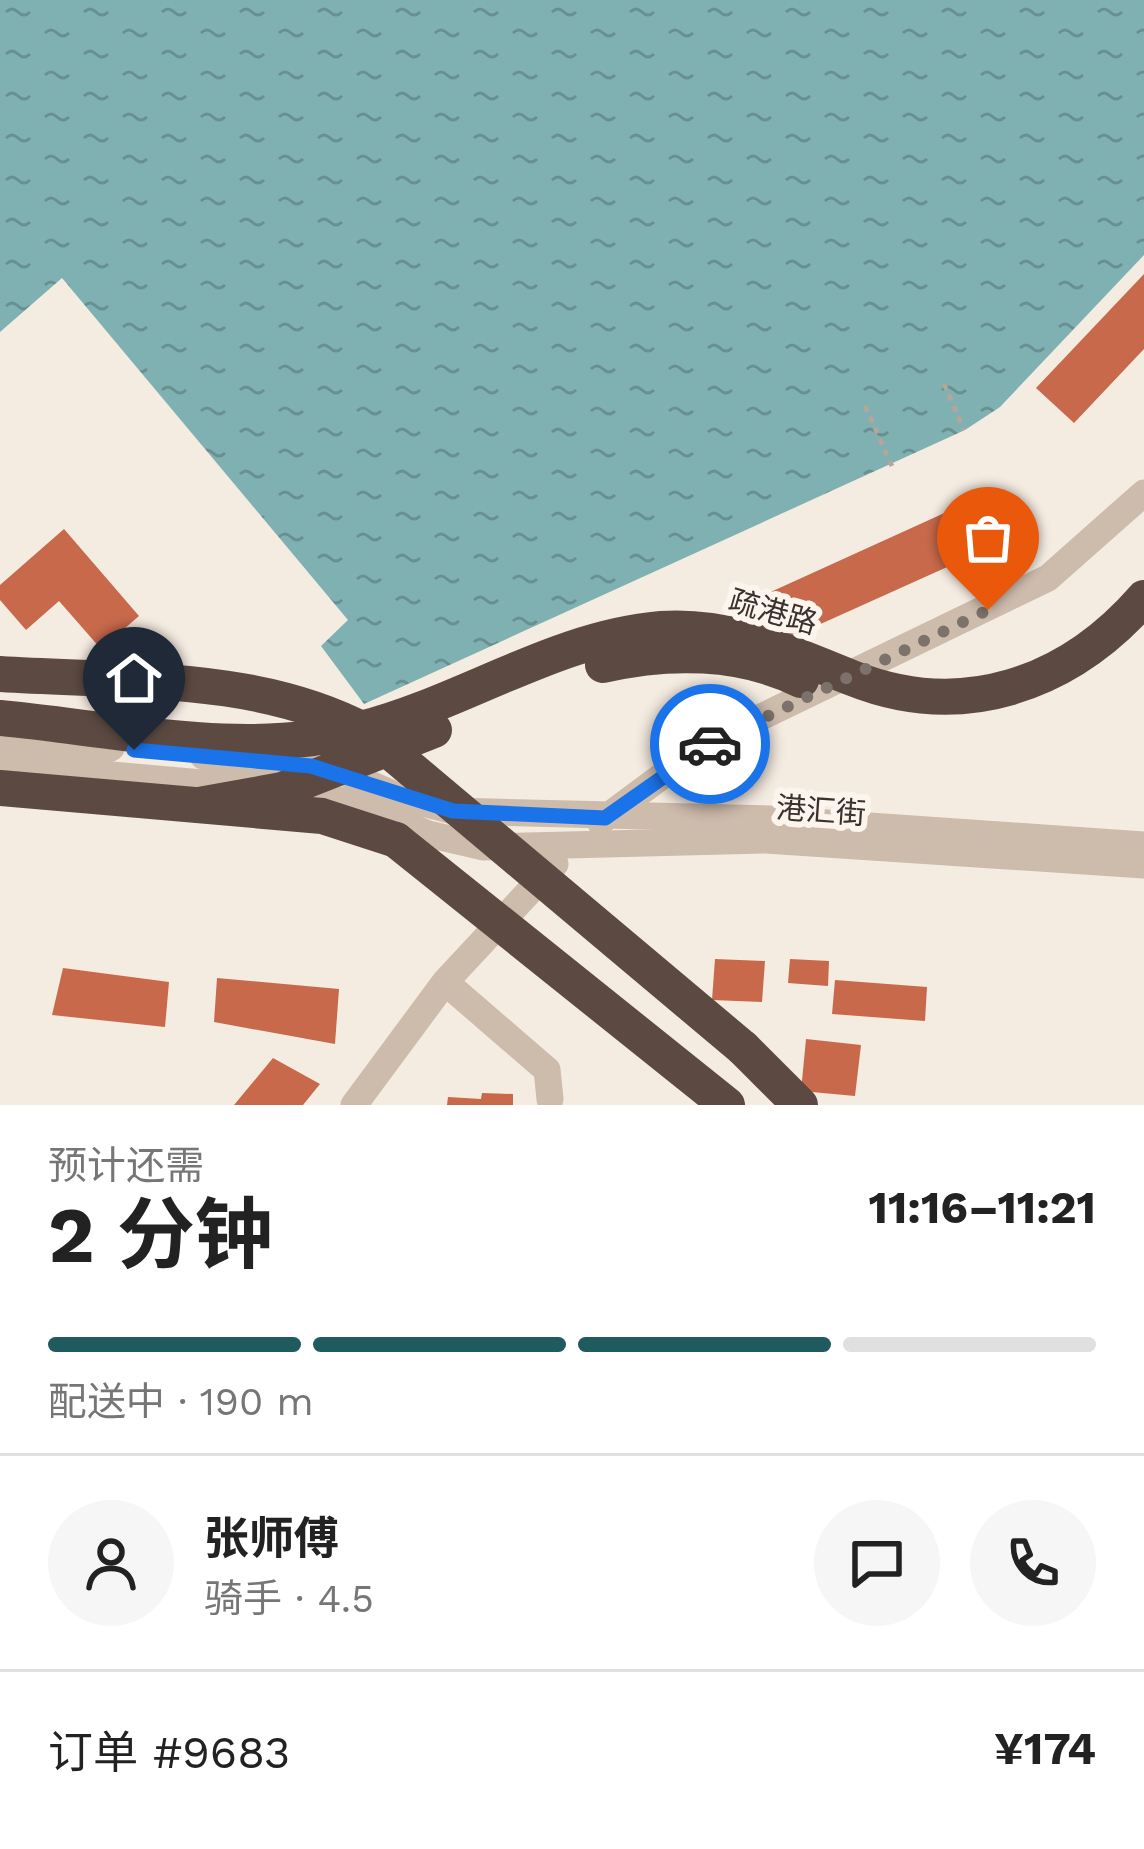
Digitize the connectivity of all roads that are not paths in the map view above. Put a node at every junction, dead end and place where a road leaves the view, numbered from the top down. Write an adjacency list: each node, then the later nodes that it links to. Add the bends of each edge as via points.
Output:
1 (1144, 493): 10 (street, via 1048,578 693,753)
2 (1144, 598): 5 (highway, 疏港路, bridge, via 1069,665 974,697 904,695 760,639 667,629 596,641 402,718 307,739)
3 (1144, 634): 9 (highway, bridge, via 1078,687 977,721 866,710 751,663 633,658 282,790)
4 (0, 674): 18 (highway, bridge, via 276,696 346,721 743,1048)
5 (0, 718)
6 (0, 738): 10 (street, 港汇街, via 311,766 453,811)
7 (0, 765): 11 (street, 港汇街, via 310,793 454,842)
8 (0, 788): 9 (highway)
9 (199, 805): 17 (highway, bridge, via 322,816 396,840)
10 (605, 818): 11 (street); 12 (street, 港汇街, via 769,819)
11 (573, 844): 13 (street, 港汇街, via 766,840); 14 (street)
12 (1144, 844)
13 (1144, 865)
14 (445, 982): 15 (street, via 547,1070); 16 (street)
15 (550, 1099)
16 (354, 1105)
17 (727, 1105)
18 (800, 1105)

